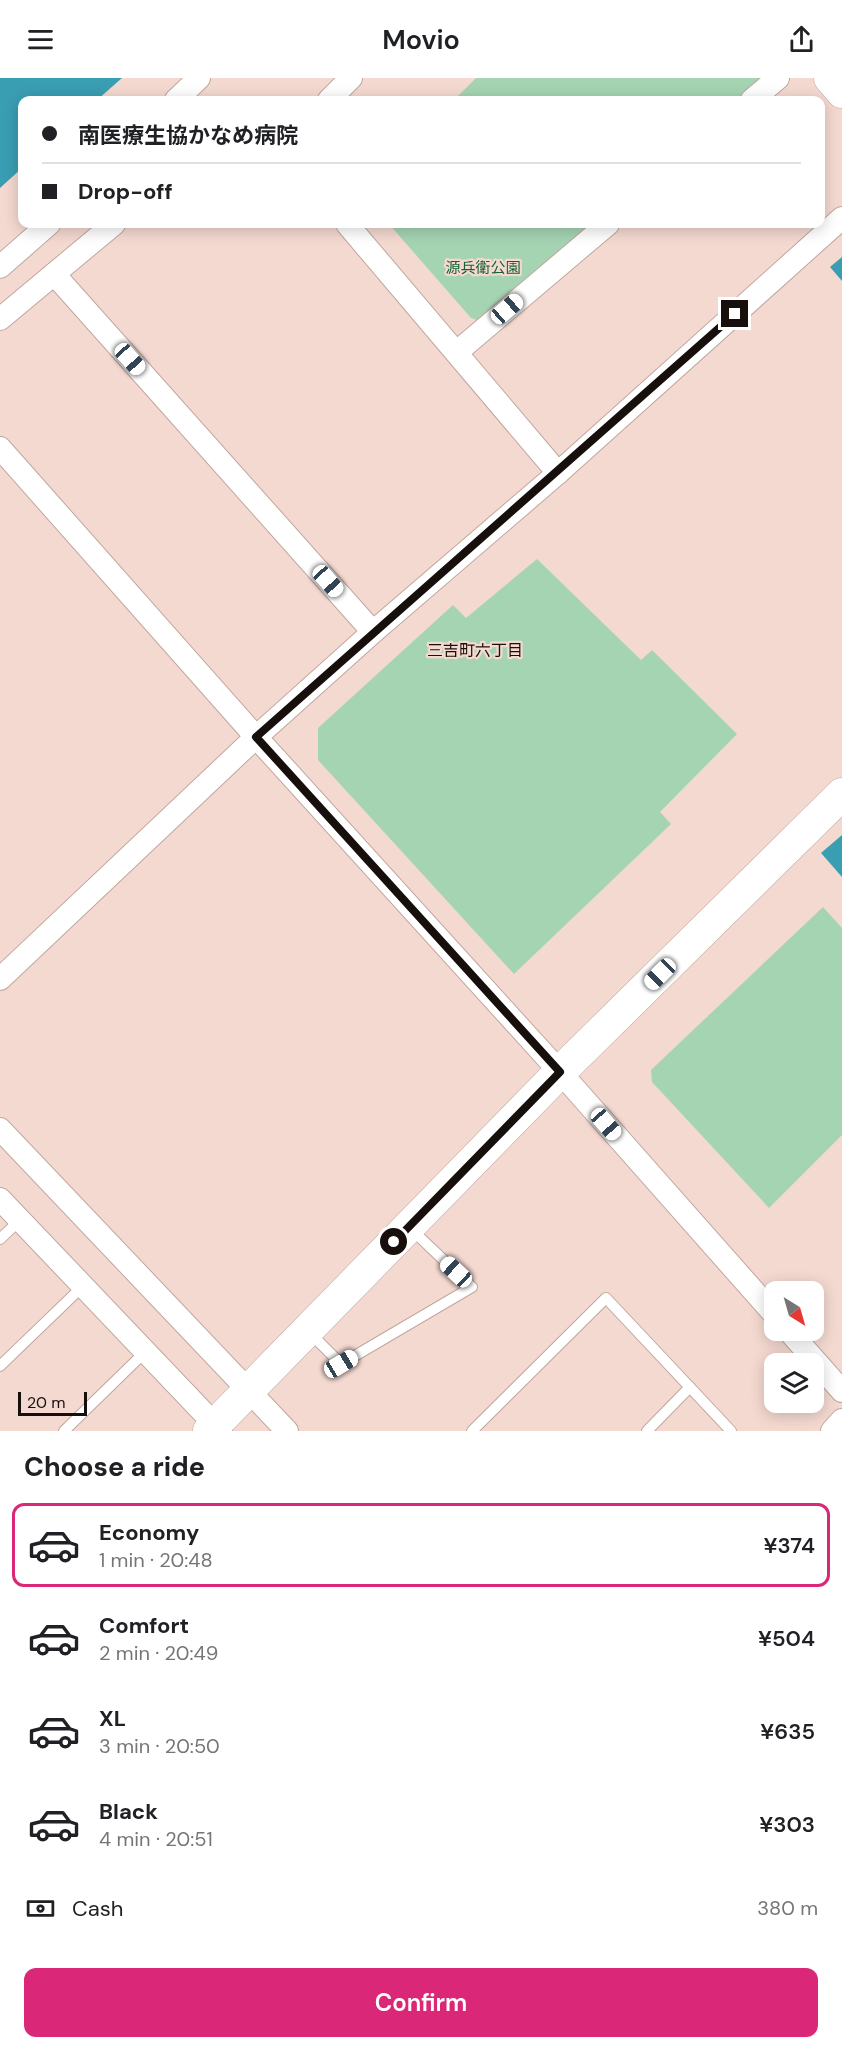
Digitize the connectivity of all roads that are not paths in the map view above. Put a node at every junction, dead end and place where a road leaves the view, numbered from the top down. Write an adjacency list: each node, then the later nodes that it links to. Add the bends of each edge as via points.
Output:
1 (199, 78): 6 (street)
2 (351, 78): 7 (street)
3 (778, 78): 8 (street)
4 (830, 78): 5 (street)
5 (842, 92)
6 (180, 96)
7 (333, 96)
8 (757, 96)
9 (842, 218): 19 (street)
10 (44, 228): 14 (street)
11 (109, 228): 15 (street)
12 (350, 228): 17 (street)
13 (603, 228): 17 (street)
14 (0, 267)
15 (54, 274): 16 (street); 20 (street)
16 (0, 319)
17 (457, 352): 19 (street)
18 (0, 448): 21 (street)
19 (558, 472): 20 (street)
20 (373, 632): 21 (street)
21 (256, 737): 23 (street); 24 (street)
22 (842, 794): 24 (street)
23 (0, 979)
24 (560, 1072): 28 (street); 31 (street)
25 (0, 1129): 37 (street)
26 (0, 1199): 27 (street)
27 (20, 1220): 29 (lane); 30 (street)
28 (408, 1227): 32 (street); 32 (lane, via 472,1287 341,1364)
29 (0, 1239)
30 (83, 1286): 34 (street); 35 (lane)
31 (764, 1303)
32 (308, 1331): 37 (street)
33 (798, 1341): 38 (street)
34 (145, 1352): 40 (street); 41 (lane)
35 (0, 1366)
36 (690, 1387): 43 (lane, via 606,1298); 44 (lane); 45 (lane)
37 (249, 1390): 40 (street); 42 (street)
38 (842, 1391)
39 (842, 1420): 46 (street)
40 (215, 1429)
41 (64, 1431)
42 (288, 1431)
43 (472, 1431)
44 (647, 1431)
45 (731, 1431)
46 (832, 1431)

